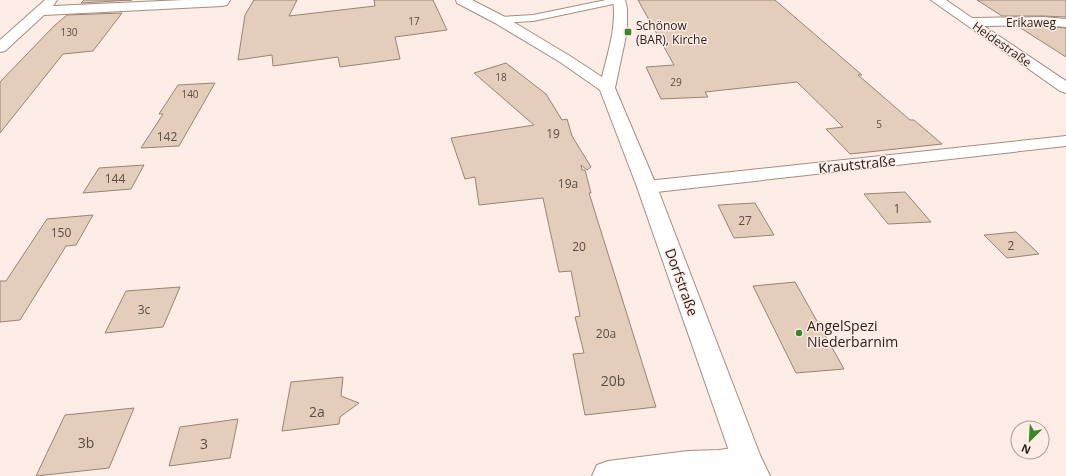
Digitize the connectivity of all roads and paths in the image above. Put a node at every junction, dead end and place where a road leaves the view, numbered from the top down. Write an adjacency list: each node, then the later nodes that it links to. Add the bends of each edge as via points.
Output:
1 (52, 0): 6 (street)
2 (224, 0): 6 (street)
3 (462, 0): 7 (street)
4 (619, 0): 7 (lane, via 533,18); 11 (street, via 622,7 619,35)
5 (937, 0): 8 (street, Heidestraße)
6 (40, 11): 10 (street)
7 (500, 20): 11 (street)
8 (971, 22): 9 (street, Erikaweg); 12 (street, Heidestraße)
9 (1066, 23)
10 (0, 48)
11 (607, 88): 14 (street, Dorfstraße)
12 (1066, 88)
13 (1066, 141): 14 (street, Krautstraße)
14 (647, 187): 15 (street, Dorfstraße)
15 (750, 468): 16 (street, via 688,466)
16 (608, 476)

